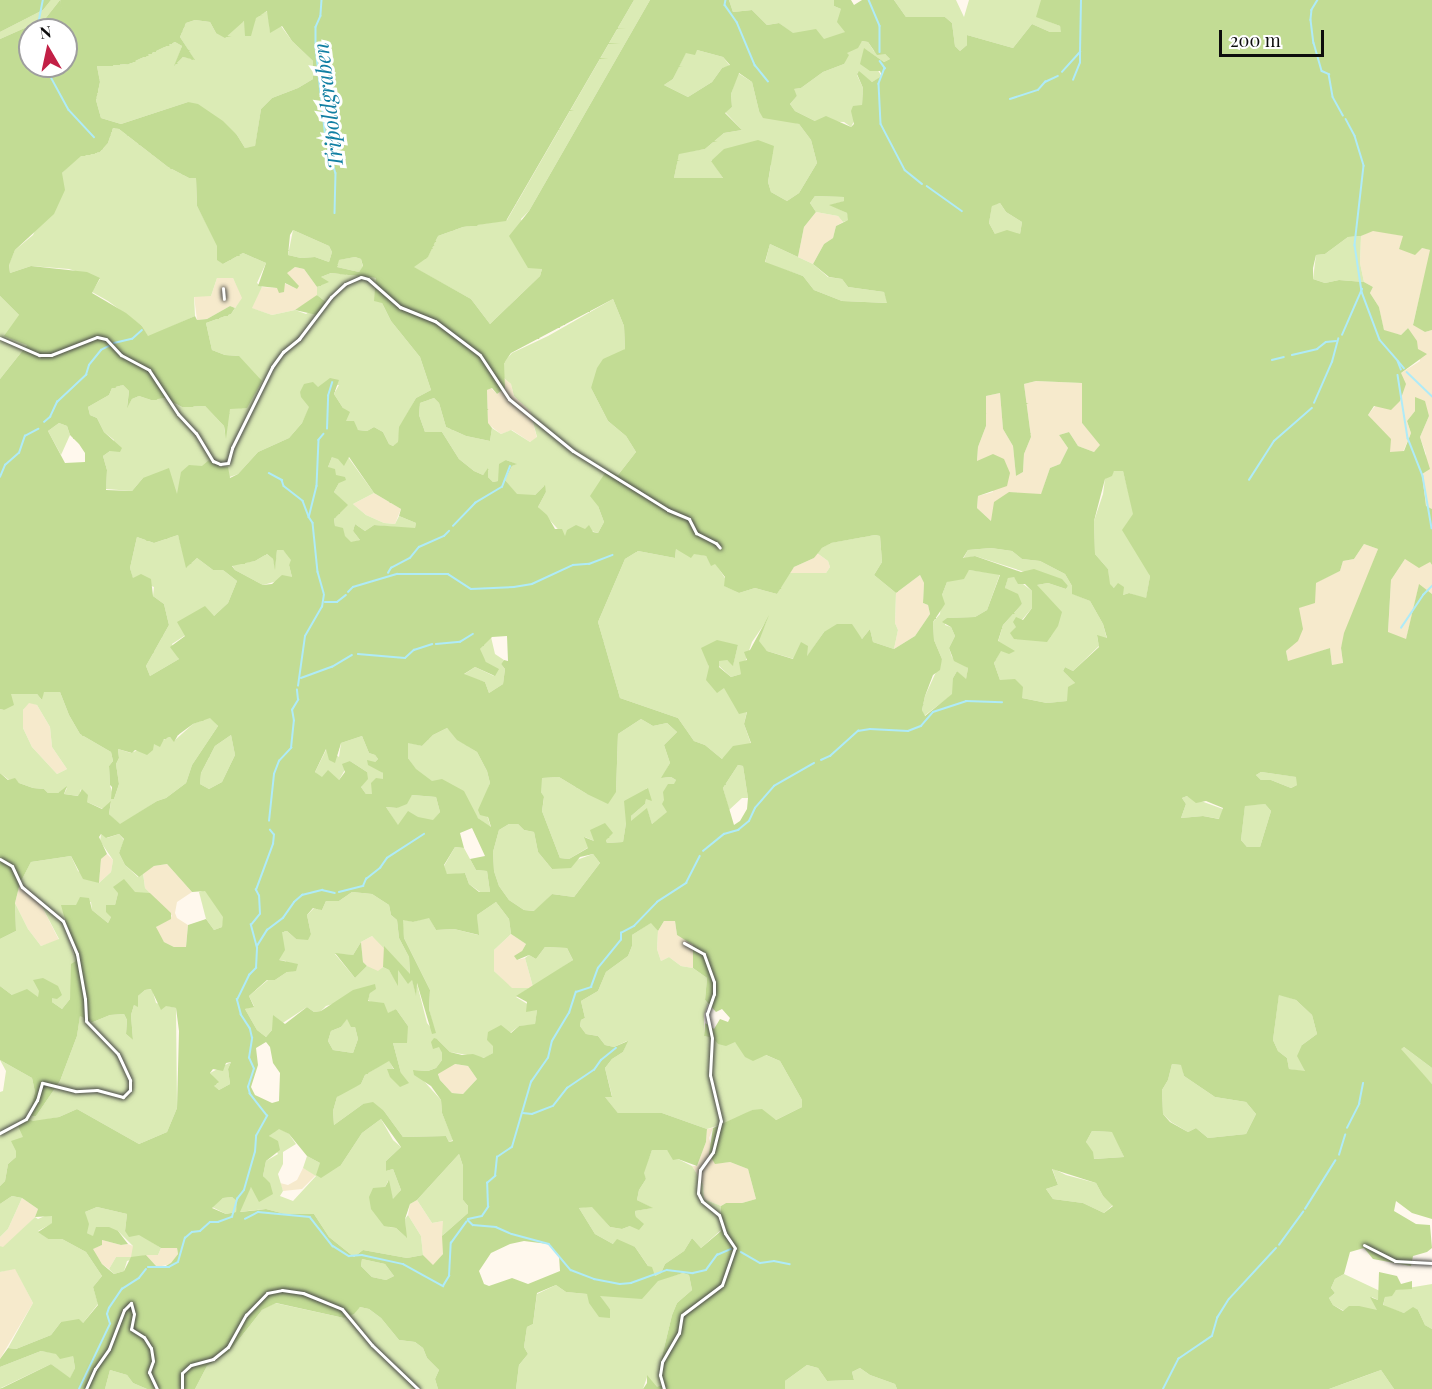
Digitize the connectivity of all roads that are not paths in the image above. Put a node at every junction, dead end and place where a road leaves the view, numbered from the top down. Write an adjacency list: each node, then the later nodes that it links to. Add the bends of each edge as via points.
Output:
1 (224, 288): 2 (street)
2 (224, 299)
3 (0, 338): 4 (street, via 39,355 51,355 97,337 106,339 121,355 149,370 213,461 228,463 272,367 344,284 361,277 368,279 400,307 435,321 480,356 509,399 573,451 689,519 696,533)
4 (720, 548)
5 (0, 859): 7 (street, via 12,866 22,887 63,921 77,954 86,1022 118,1054 130,1080 130,1090 123,1097 42,1083 26,1119)
6 (684, 943): 14 (street, via 704,954 714,982 707,1014 712,1038 710,1083 721,1121 713,1152 700,1170 698,1193 719,1215 735,1248 722,1285 682,1315 679,1333 662,1362)
7 (0, 1133)
8 (1364, 1245): 9 (street, via 1395,1261)
9 (1432, 1263)
10 (86, 1389): 11 (street, via 131,1303 131,1329 144,1337 151,1348 153,1361 149,1372)
11 (157, 1389)
12 (182, 1389): 13 (street, via 182,1373 191,1365 213,1359 228,1347 246,1315 267,1293 282,1290 303,1293 342,1309 372,1345)
13 (418, 1389)
14 (664, 1389)

